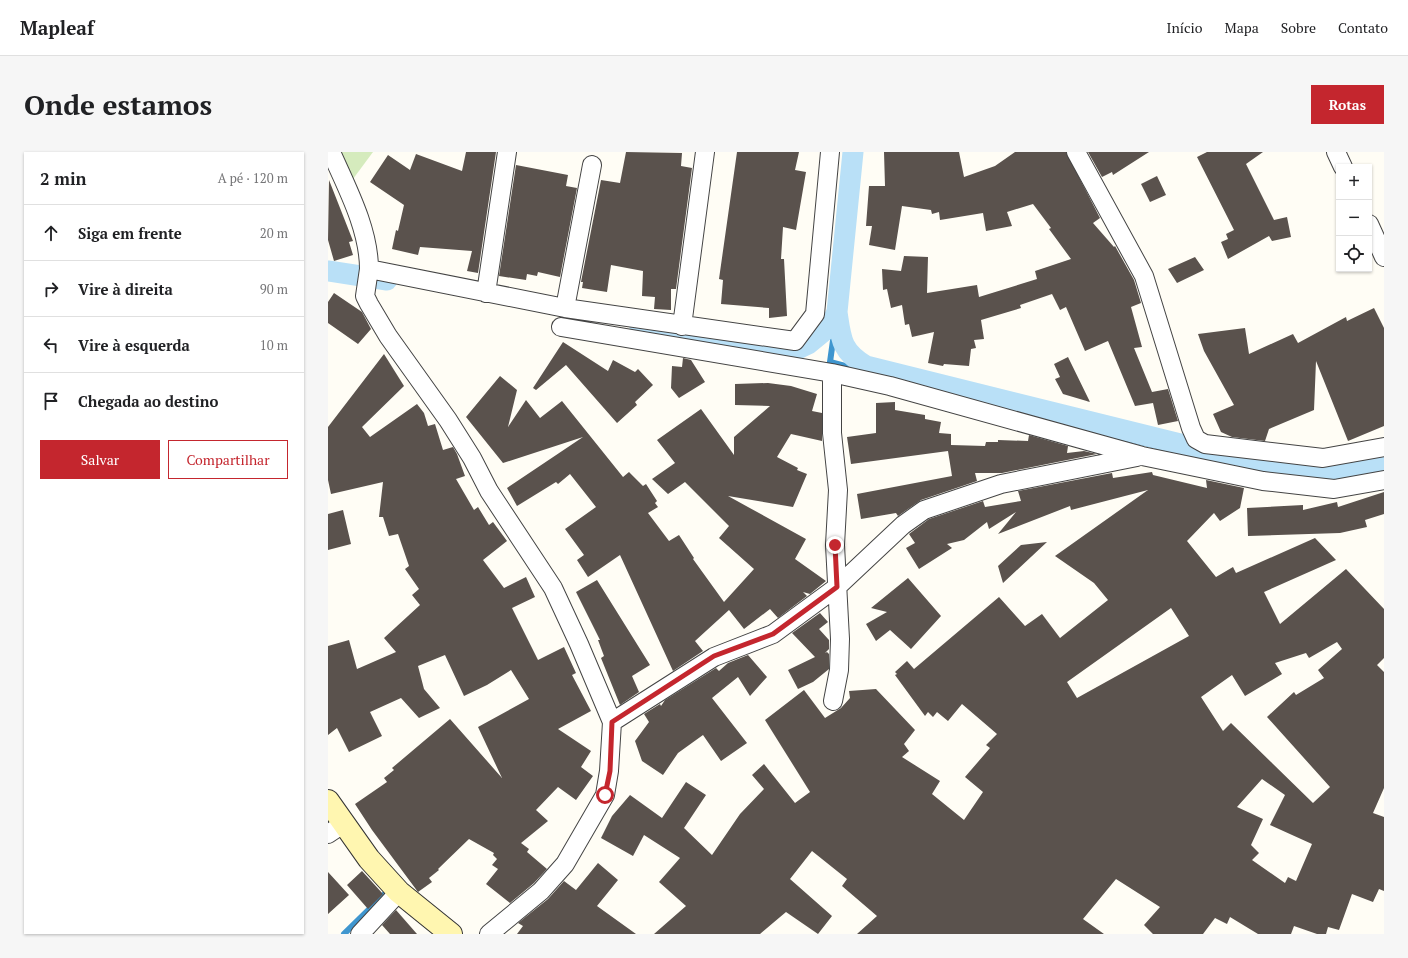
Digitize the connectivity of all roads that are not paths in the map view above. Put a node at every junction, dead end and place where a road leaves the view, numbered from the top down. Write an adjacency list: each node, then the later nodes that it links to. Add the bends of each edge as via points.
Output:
1 (332, 152): 11 (street, via 361,225)
2 (507, 152): 12 (street)
3 (705, 152): 14 (street)
4 (830, 152): 14 (street, via 815,314 795,341)
5 (1076, 152): 17 (street, via 1144,276 1196,439 1205,444 1323,458)
6 (1336, 152): 7 (street)
7 (1342, 164)
8 (592, 165): 13 (street)
9 (1372, 231): 10 (street)
10 (1384, 257)
11 (369, 269): 12 (street); 22 (street, via 365,296 388,336 448,420 489,491 553,588)
12 (486, 293): 13 (street)
13 (565, 308): 14 (street)
14 (682, 326)
15 (561, 327): 16 (street)
16 (832, 373): 18 (street, via 890,386); 20 (street, via 832,433 838,490 835,545)
17 (1384, 446)
18 (1142, 456): 19 (street, via 1263,481 1334,489); 20 (street, via 1001,484 924,510 903,525)
19 (1384, 480)
20 (837, 587): 21 (street, via 839,670); 22 (street, via 773,634 714,656)
21 (833, 700)
22 (612, 722): 28 (street, via 610,771 605,795 565,864 540,891)
23 (328, 802): 24 (street)
24 (336, 829): 25 (street, via 369,859)
25 (399, 892): 26 (street); 27 (street)
26 (360, 934)
27 (451, 934)
28 (489, 934)

